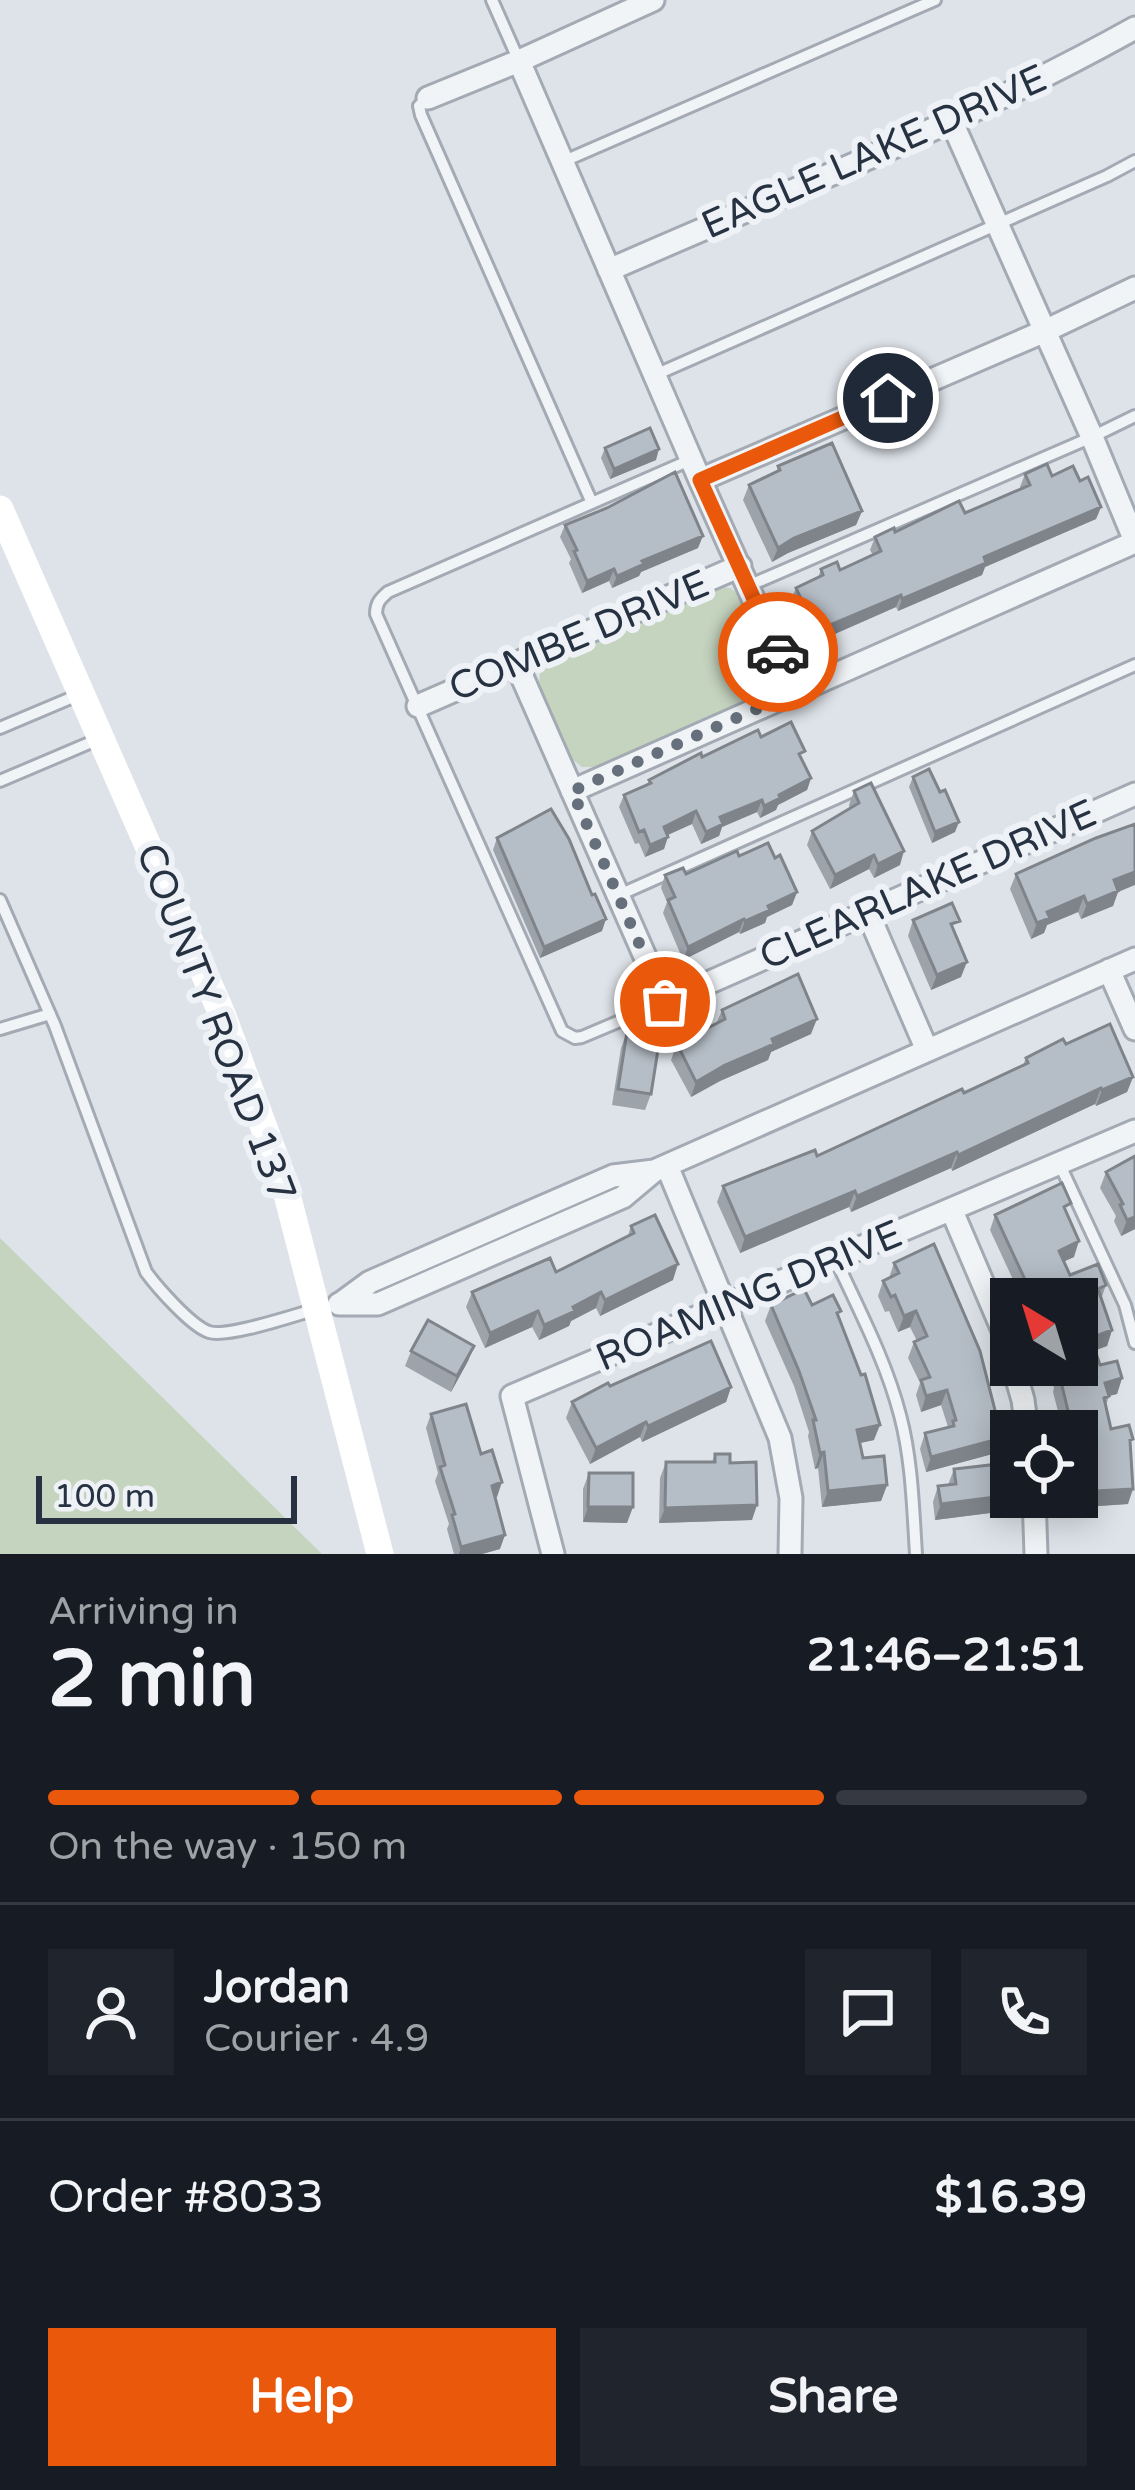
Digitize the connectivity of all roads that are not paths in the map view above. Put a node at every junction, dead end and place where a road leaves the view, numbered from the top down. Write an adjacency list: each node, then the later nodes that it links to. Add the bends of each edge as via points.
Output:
1 (492, 0): 5 (lane)
2 (653, 0): 5 (street)
3 (935, 0): 9 (lane)
4 (1135, 28): 7 (street, EAGLE LAKE DRIVE)
5 (519, 61): 6 (street); 9 (street)
6 (428, 98): 18 (lane, via 421,116)
7 (952, 120): 10 (street); 11 (street, EAGLE LAKE DRIVE)
8 (1135, 160): 10 (lane)
9 (562, 162): 11 (street)
10 (996, 224): 13 (street); 14 (lane)
11 (610, 269): 14 (street)
12 (1135, 289): 13 (street)
13 (1045, 331): 16 (street); 17 (street)
14 (656, 376): 17 (street)
15 (1135, 416): 16 (lane)
16 (1092, 437): 20 (street); 21 (lane)
17 (696, 470): 18 (lane); 21 (street)
18 (592, 503): 26 (lane, via 379,599 376,614)
19 (0, 509): 25 (street, COUNTY ROAD 137)
20 (1135, 542): 24 (street)
21 (744, 576): 22 (street, COMBE DRIVE); 24 (street)
22 (516, 663): 26 (street, COMBE DRIVE); 31 (street)
23 (1135, 665): 33 (lane)
24 (795, 692): 31 (street)
25 (81, 694): 27 (lane); 28 (street, COUNTY ROAD 137)
26 (418, 706): 38 (lane, via 562,1031 582,1037)
27 (0, 728)
28 (100, 738): 30 (lane); 49 (street, COUNTY ROAD 137, via 222,1014)
29 (0, 764): 30 (lane)
30 (3, 780)
31 (572, 791): 33 (street)
32 (1135, 794): 35 (street, CLEARLAKE DRIVE)
33 (619, 895): 38 (street)
34 (0, 900): 39 (lane)
35 (867, 911): 38 (street, CLEARLAKE DRIVE); 42 (street)
36 (1135, 959): 37 (street)
37 (1108, 970): 41 (street); 42 (street)
38 (665, 1002)
39 (50, 1014): 40 (lane); 49 (lane, via 158,1290 213,1334)
40 (0, 1029)
41 (1135, 1029)
42 (927, 1050): 45 (street)
43 (1135, 1131): 44 (street, ROAMING DRIVE)
44 (1060, 1165): 46 (street, ROAMING DRIVE); 51 (lane)
45 (661, 1168): 49 (street, via 613,1176); 50 (street)
46 (952, 1211): 47 (street, ROAMING DRIVE); 48 (street)
47 (836, 1260): 50 (street, ROAMING DRIVE); 56 (lane, via 900,1416)
48 (990, 1300)
49 (328, 1306): 53 (street, COUNTY ROAD 137)
50 (726, 1306): 54 (street, ROAMING DRIVE, via 512,1396); 55 (street, via 780,1438)
51 (1135, 1342)
52 (1035, 1518): 57 (street)
53 (380, 1554)
54 (554, 1554)
55 (790, 1554)
56 (916, 1554)
57 (1036, 1554)

